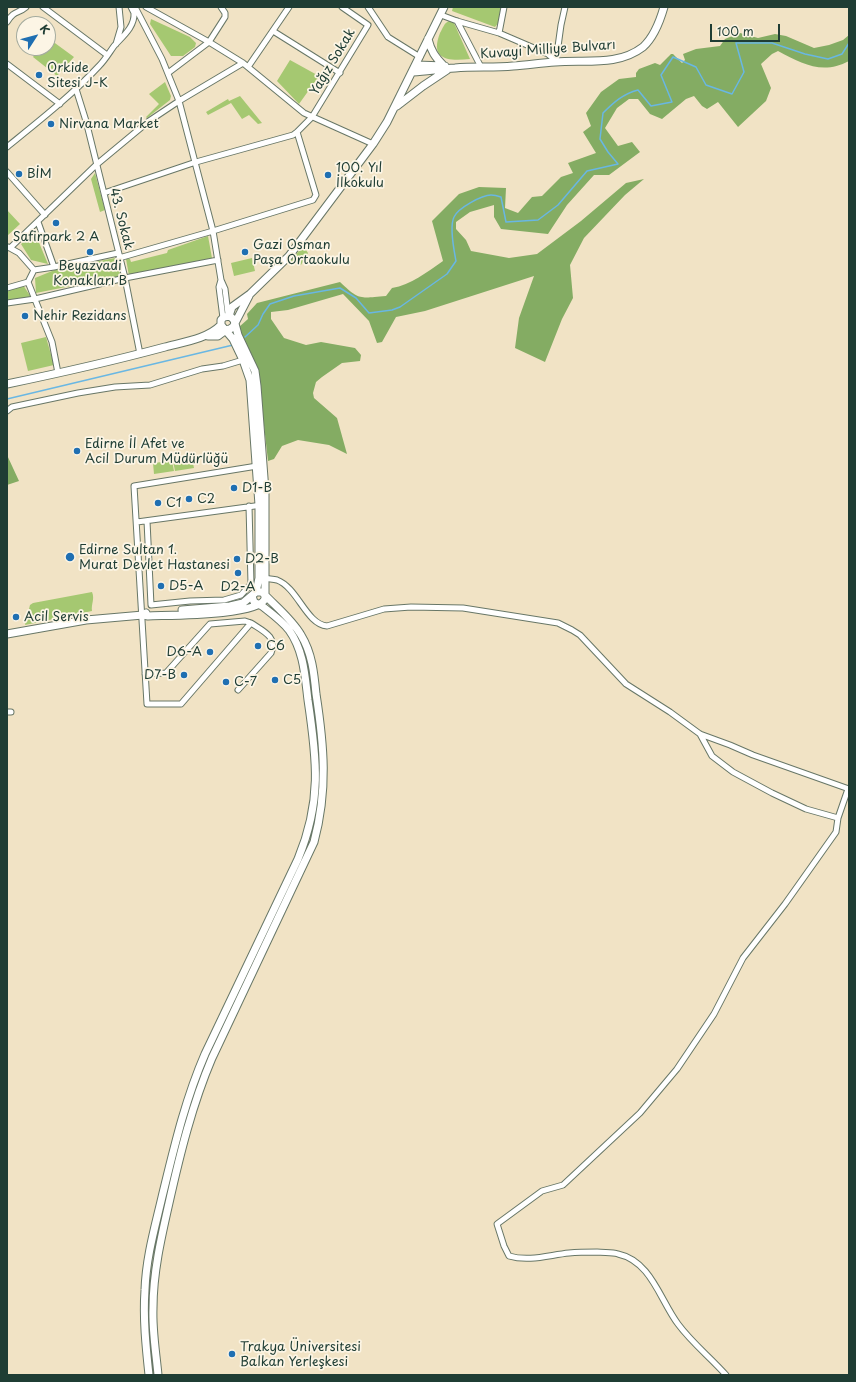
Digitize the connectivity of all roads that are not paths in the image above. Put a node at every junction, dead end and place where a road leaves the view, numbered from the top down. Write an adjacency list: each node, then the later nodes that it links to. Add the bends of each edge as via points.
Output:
1 (26, 7): 16 (street, via 12,14)
2 (43, 7): 22 (street)
3 (120, 7): 21 (street, via 121,27)
4 (131, 7): 21 (street, via 134,13 132,24)
5 (135, 7): 30 (street)
6 (146, 7): 20 (street)
7 (221, 7): 20 (street, via 225,18)
8 (289, 7): 17 (street)
9 (342, 7): 31 (street, Yağız Sokak, via 368,25)
10 (368, 7): 23 (street, via 388,37)
11 (504, 7): 18 (street)
12 (565, 7): 24 (street)
13 (664, 7): 24 (main road, Kuvayi Milliye Bulvarı, via 649,40 634,52 612,60)
14 (443, 9): 15 (street); 19 (main road)
15 (457, 21): 18 (street); 28 (street)
16 (7, 22)
17 (273, 31): 26 (street); 31 (street)
18 (499, 33): 24 (street, via 548,54)
19 (428, 39): 23 (main road); 27 (main road, via 431,51)
20 (210, 42): 26 (street); 30 (street)
21 (115, 45): 22 (street)
22 (107, 55): 32 (street)
23 (420, 57): 29 (main road)
24 (556, 61): 28 (main road, Kuvayi Milliye Bulvarı)
25 (7, 64): 34 (street)
26 (245, 65): 33 (street); 36 (street)
27 (449, 68): 28 (main road, Kuvayi Milliye Bulvarı); 29 (main road, Kuvayi Milliye Bulvarı); 35 (main road)
28 (481, 68)
29 (414, 69): 35 (main road)
30 (168, 73): 33 (street)
31 (340, 73): 36 (street, Yağız Sokak)
32 (76, 89): 34 (street); 41 (street, 43. Sokak)
33 (179, 101): 40 (street); 41 (street, via 149,121)
34 (60, 104): 39 (street)
35 (394, 109): 38 (main road)
36 (312, 117): 37 (street, Yağız Sokak); 38 (street)
37 (297, 132): 40 (street); 46 (street, via 316,195 313,200)
38 (373, 144): 55 (main road, via 289,256)
39 (7, 147)
40 (196, 162): 43 (street); 46 (street)
41 (96, 166): 43 (street, 43. Sokak); 44 (street)
42 (7, 172): 44 (street)
43 (104, 193): 48 (street, 43. Sokak)
44 (45, 215): 45 (street)
45 (38, 222): 47 (street); 50 (street)
46 (213, 231): 48 (street); 49 (street)
47 (9, 247): 51 (street, via 19,253)
48 (118, 255): 50 (street); 52 (street, 43. Sokak)
49 (218, 260): 52 (street); 58 (street, via 221,280 219,287)
50 (54, 267): 51 (street)
51 (34, 270): 53 (street)
52 (124, 278): 56 (street); 60 (street, 43. Sokak)
53 (28, 282): 54 (street); 56 (street)
54 (7, 288)
55 (250, 294): 58 (main road, via 232,307); 59 (main road)
56 (35, 299): 57 (street); 62 (street, via 52,342)
57 (7, 303)
58 (225, 322): 59 (main road, via 233,318); 59 (main road, via 232,329); 60 (main road, via 206,336); 61 (main road)
59 (235, 324): 66 (main road, via 255,371)
60 (140, 354): 62 (main road)
61 (243, 360): 64 (street, via 223,366 202,368 150,385 78,393); 65 (main road, via 250,380)
62 (58, 373): 63 (main road)
63 (7, 384)
64 (7, 410)
65 (257, 466): 66 (main road); 69 (street, via 134,486)
66 (262, 505): 67 (street); 70 (main road); 71 (main road, via 259,578)
67 (249, 506): 68 (street); 68 (street, via 251,584 241,595 224,600 151,605)
68 (147, 521): 69 (street)
69 (136, 522): 75 (street)
70 (264, 578): 72 (main road); 81 (street, via 277,580 290,589 322,626 384,610 411,607 463,608 558,623 580,635 629,687)
71 (254, 594): 72 (main road, via 261,591); 73 (main road, via 254,602); 75 (main road, via 236,605)
72 (265, 596): 73 (main road, via 264,602); 85 (main road, via 294,623 311,656 323,750 321,810 314,842 212,1058 191,1114 156,1266 153,1309)
73 (260, 604): 74 (main road, via 242,611); 84 (main road, via 288,630 301,655 314,744 315,794 308,832 301,852 204,1054 184,1110 147,1266 145,1316)
74 (209, 613): 75 (main road); 77 (street)
75 (143, 615): 78 (main road, via 86,620); 79 (street)
76 (251, 623): 77 (street, via 246,621); 79 (street, via 182,704 147,704); 80 (street, via 272,639 274,647)
77 (210, 624): 79 (street, via 166,672)
78 (7, 634)
79 (145, 674)
80 (238, 690)
81 (700, 734): 82 (street); 83 (street, via 712,756 733,772 806,809)
82 (849, 789): 83 (street)
83 (838, 818): 86 (street, via 836,832 743,958 714,1014 662,1088 640,1113 563,1185 542,1191 497,1224 509,1256 515,1258 530,1259 590,1252 618,1253 635,1261 648,1274 670,1313 688,1337)
84 (149, 1375)
85 (158, 1375)
86 (726, 1375)

